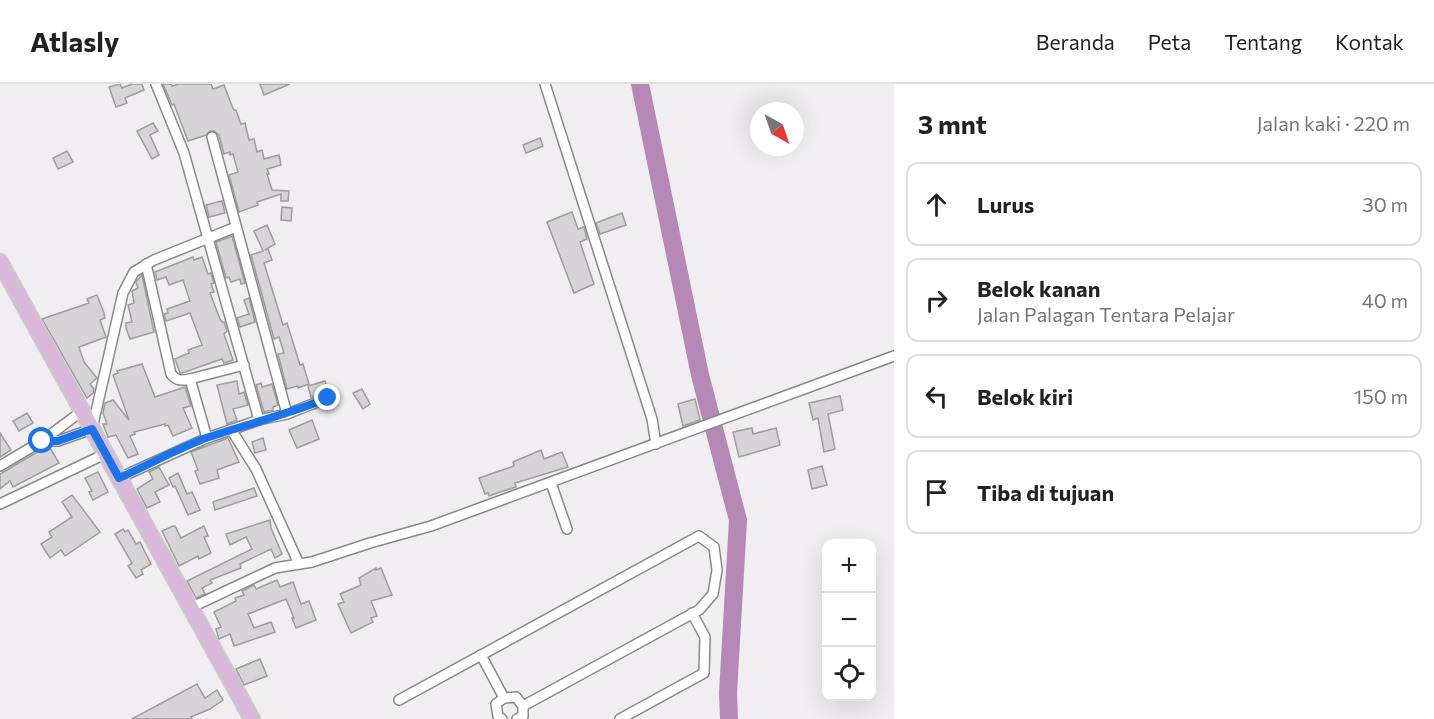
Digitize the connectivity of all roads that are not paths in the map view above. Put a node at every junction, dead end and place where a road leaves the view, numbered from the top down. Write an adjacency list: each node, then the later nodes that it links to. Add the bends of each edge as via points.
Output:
1 (156, 84): 5 (street, via 184,153)
2 (545, 84): 19 (street, via 652,419)
3 (212, 137): 4 (street)
4 (236, 227): 5 (street); 13 (street)
5 (208, 237): 7 (street); 9 (street)
6 (0, 262): 12 (main road)
7 (146, 264): 10 (street, via 171,374 175,379); 15 (street, via 134,272 123,293)
8 (894, 356): 19 (street)
9 (244, 365): 10 (street); 14 (street)
10 (190, 380): 17 (street)
11 (328, 398): 13 (street)
12 (82, 411): 15 (main road); 18 (street)
13 (287, 414): 14 (street)
14 (259, 420): 16 (street)
15 (92, 429): 18 (street, via 58,441); 20 (main road)
16 (232, 431): 17 (street); 26 (street, via 256,469)
17 (207, 438): 22 (street)
18 (42, 441): 21 (street)
19 (656, 444): 23 (street)
20 (107, 453): 22 (main road); 24 (street)
21 (0, 466)
22 (119, 478): 27 (main road)
23 (551, 483): 25 (street); 26 (street, via 431,526)
24 (0, 504)
25 (567, 529)
26 (299, 564): 27 (street, via 275,568)
27 (190, 608): 34 (main road)
28 (692, 613): 29 (street, via 713,594 717,570 714,547 699,536); 32 (street); 36 (street, via 705,637 704,673)
29 (481, 655): 30 (street); 31 (street)
30 (504, 698): 32 (street, via 516,697); 33 (street, via 496,704)
31 (399, 700)
32 (523, 706): 35 (street, via 523,716)
33 (498, 718)
34 (252, 719)
35 (517, 719)
36 (620, 719)

